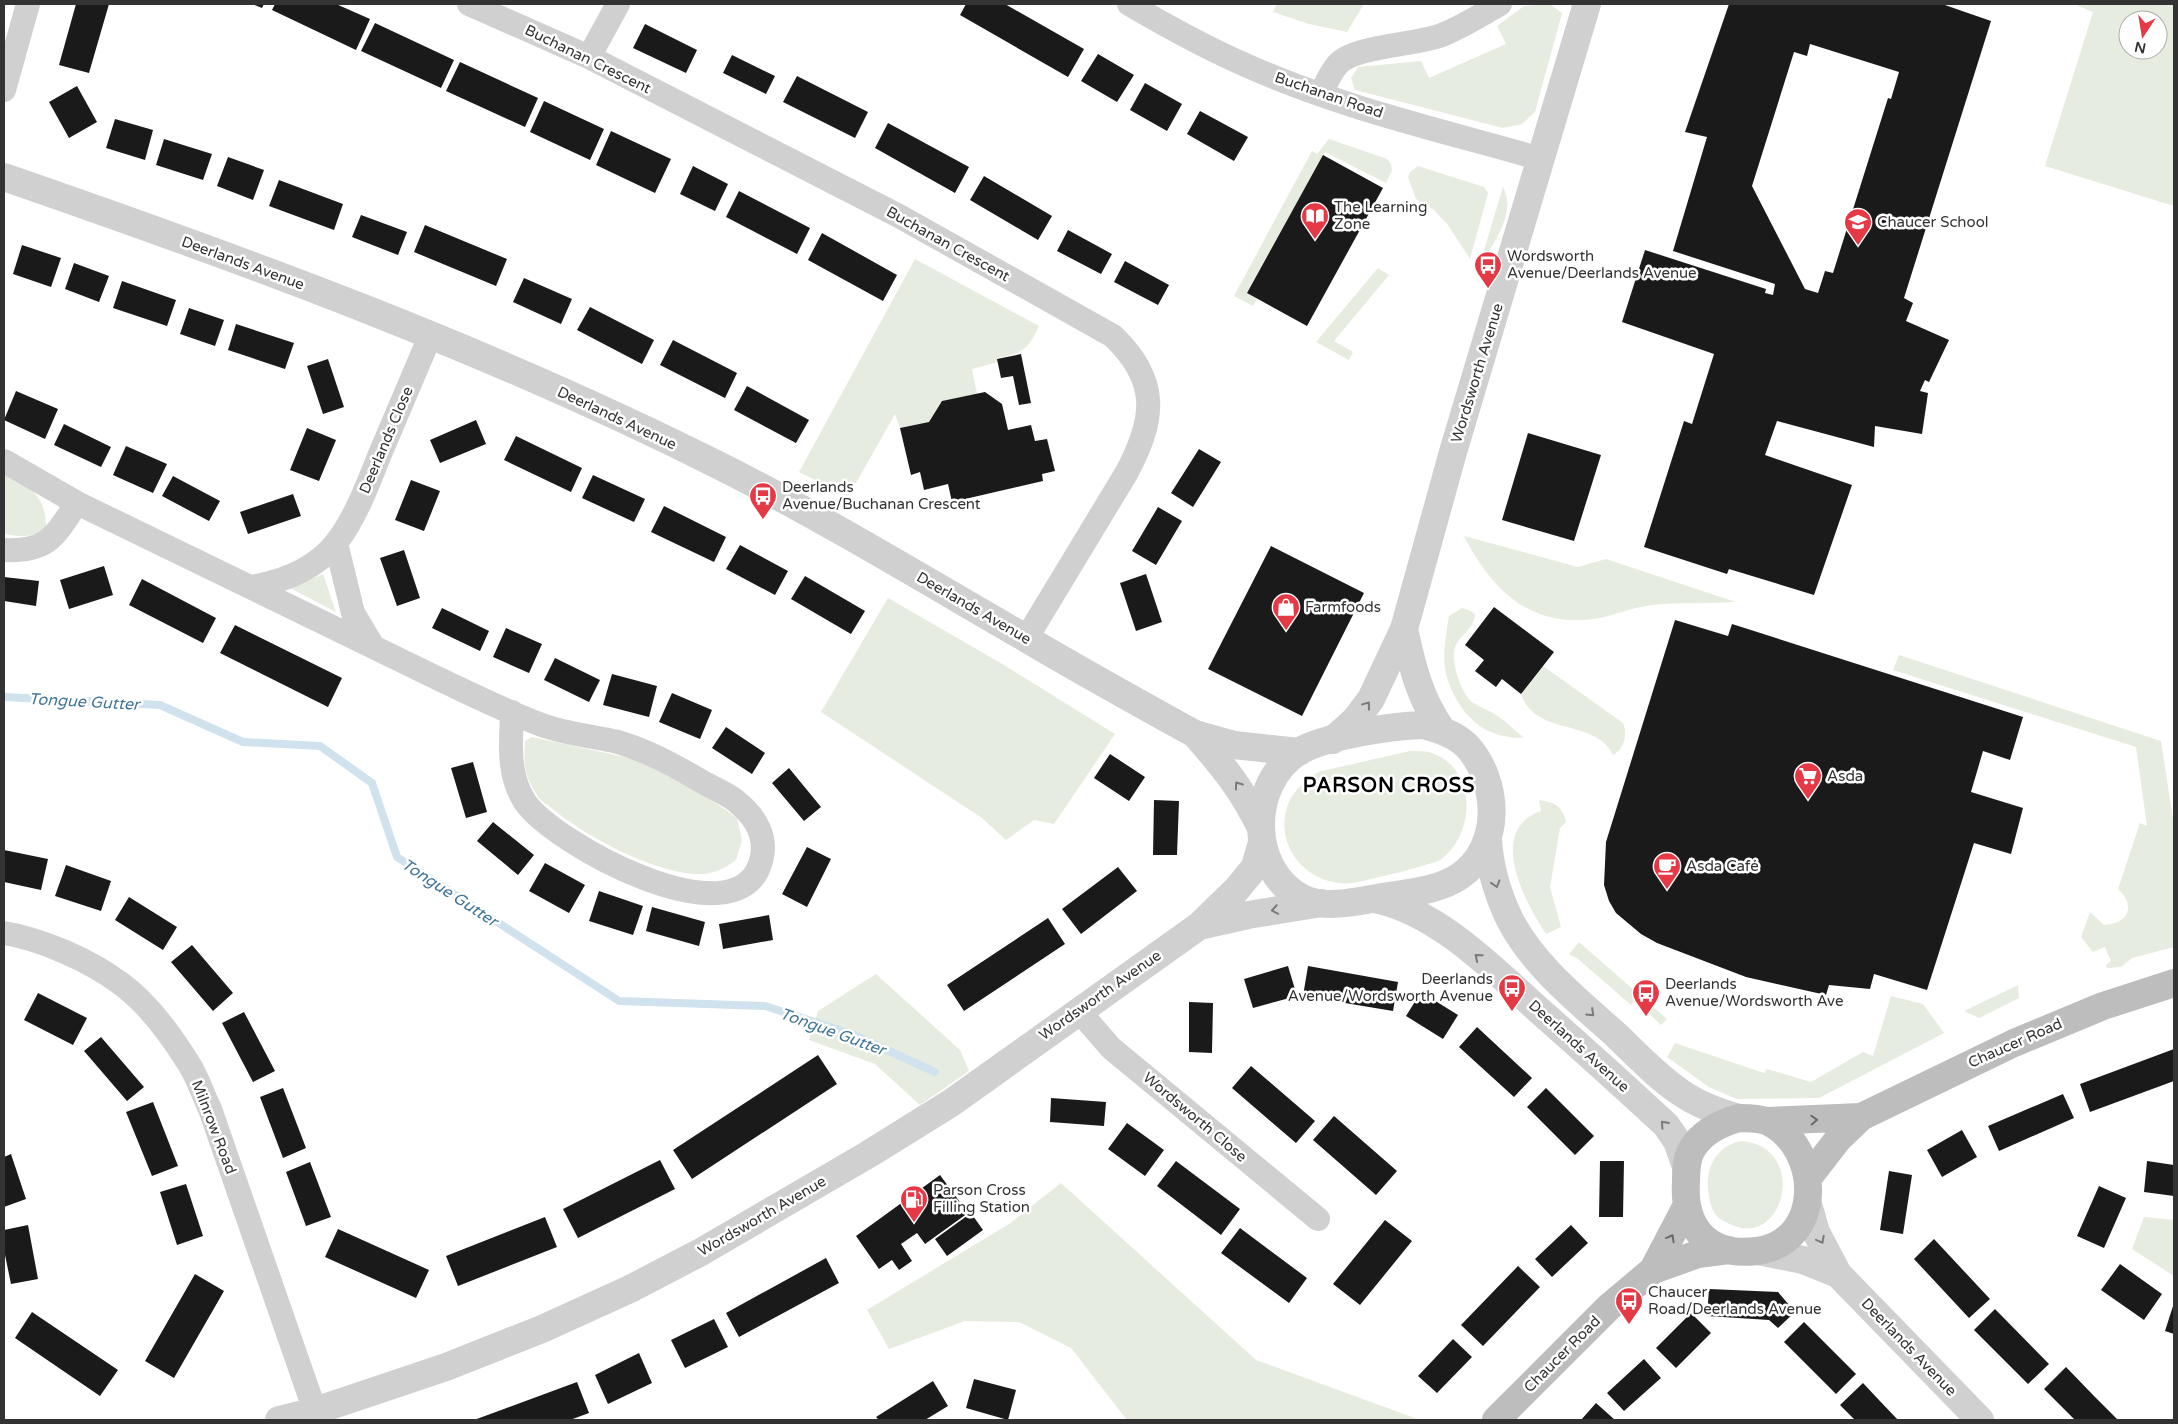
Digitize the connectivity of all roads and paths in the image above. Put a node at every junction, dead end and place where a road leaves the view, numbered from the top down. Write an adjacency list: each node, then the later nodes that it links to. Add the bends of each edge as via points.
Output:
1 (28, 4): 8 (street)
2 (469, 4): 7 (street, Buchanan Crescent)
3 (618, 4): 7 (street)
4 (1128, 4): 9 (street, Buchanan Road, via 1201,45)
5 (1500, 4): 9 (street, via 1442,35 1355,53 1339,62)
6 (1587, 4): 10 (street, Wordsworth Avenue)
7 (589, 58): 19 (street, Buchanan Crescent, via 899,216 1113,336 1130,352 1144,376 1148,399 1148,424 1142,444)
8 (4, 90)
9 (1321, 94): 10 (street, Buchanan Road)
10 (1541, 159): 18 (street, Wordsworth Avenue, via 1438,502)
11 (4, 177): 12 (street, Deerlands Avenue)
12 (431, 334): 15 (street, Deerlands Close, via 360,501); 19 (street, Deerlands Avenue, via 728,471 905,567)
13 (4, 461): 14 (street)
14 (77, 503): 16 (street, via 58,531 42,546 24,551); 17 (street)
15 (336, 543): 17 (street, Deerlands Close, via 296,574 272,584); 20 (street, via 352,613)
16 (4, 550)
17 (250, 587): 20 (street)
18 (1404, 629): 22 (street, Wordsworth Avenue, via 1416,683 1430,714); 24 (street, Wordsworth Avenue, one-way to 18, via 1356,719 1371,699)
19 (1026, 639): 23 (street, Deerlands Avenue)
20 (372, 645): 21 (street)
21 (512, 712): 21 (street, via 542,726 619,743 672,764 736,800 757,821 763,839 760,864 751,882 729,892 706,892 662,884 602,860 554,831 526,802 513,778 510,752)
22 (1442, 730): 24 (street, via 1423,725 1401,726); 27 (street, via 1466,745 1483,769 1491,794 1492,821)
23 (1195, 734): 25 (street, Deerlands Avenue, via 1234,745); 26 (street, Deerlands Avenue, one-way to 23, via 1246,797)
24 (1333, 740): 25 (street)
25 (1299, 752): 26 (street, via 1272,780 1263,799)
26 (1261, 835): 29 (street, Deerlands Avenue, via 1269,864 1283,883 1302,898); 30 (street, Wordsworth Avenue, via 1254,867)
27 (1488, 836): 28 (street, via 1478,858 1460,876 1438,887); 35 (street, one-way to 35, via 1495,886 1511,921 1532,952 1568,992 1680,1092 1716,1111)
28 (1374, 899): 29 (street); 37 (street, Deerlands Avenue, one-way to 28, via 1677,1141 1666,1125 1500,975 1442,929 1403,907)
29 (1323, 903): 30 (street, Wordsworth Avenue, one-way to 30)
30 (1199, 926): 33 (street, Wordsworth Avenue)
31 (4, 933): 45 (street, Milnrow Road, via 24,936 72,956 120,983 156,1018 190,1065 210,1109)
32 (2174, 983): 34 (main road, Chaucer Road, via 2087,1012 2014,1043)
33 (1078, 1010): 40 (street, Wordsworth Close, via 1111,1048); 45 (street, Wordsworth Avenue, via 951,1103 693,1256 542,1329 446,1367)
34 (1861, 1117): 36 (main road, Chaucer Road, one-way to 34); 38 (main road, Chaucer Road, via 1839,1138)
35 (1739, 1118): 36 (main road); 37 (main road, via 1707,1132 1692,1148)
36 (1768, 1121): 38 (main road, via 1795,1146 1806,1167)
37 (1686, 1167): 39 (main road)
38 (1808, 1191): 42 (main road, via 1796,1232 1778,1244); 44 (street, Deerlands Avenue, one-way to 44, via 1816,1232)
39 (1687, 1205): 41 (main road, via 1688,1215 1698,1234); 43 (main road, Chaucer Road, one-way to 39)
40 (1318, 1219)
41 (1729, 1250): 42 (main road); 43 (main road, Chaucer Road, via 1698,1254)
42 (1758, 1251): 44 (street, Deerlands Avenue, via 1803,1260)
43 (1654, 1270): 47 (main road, Chaucer Road, via 1609,1307)
44 (1838, 1274): 48 (street, Deerlands Avenue)
45 (316, 1411): 46 (street, Wordsworth Avenue)
46 (279, 1420)
47 (1496, 1420)
48 (1980, 1420)

